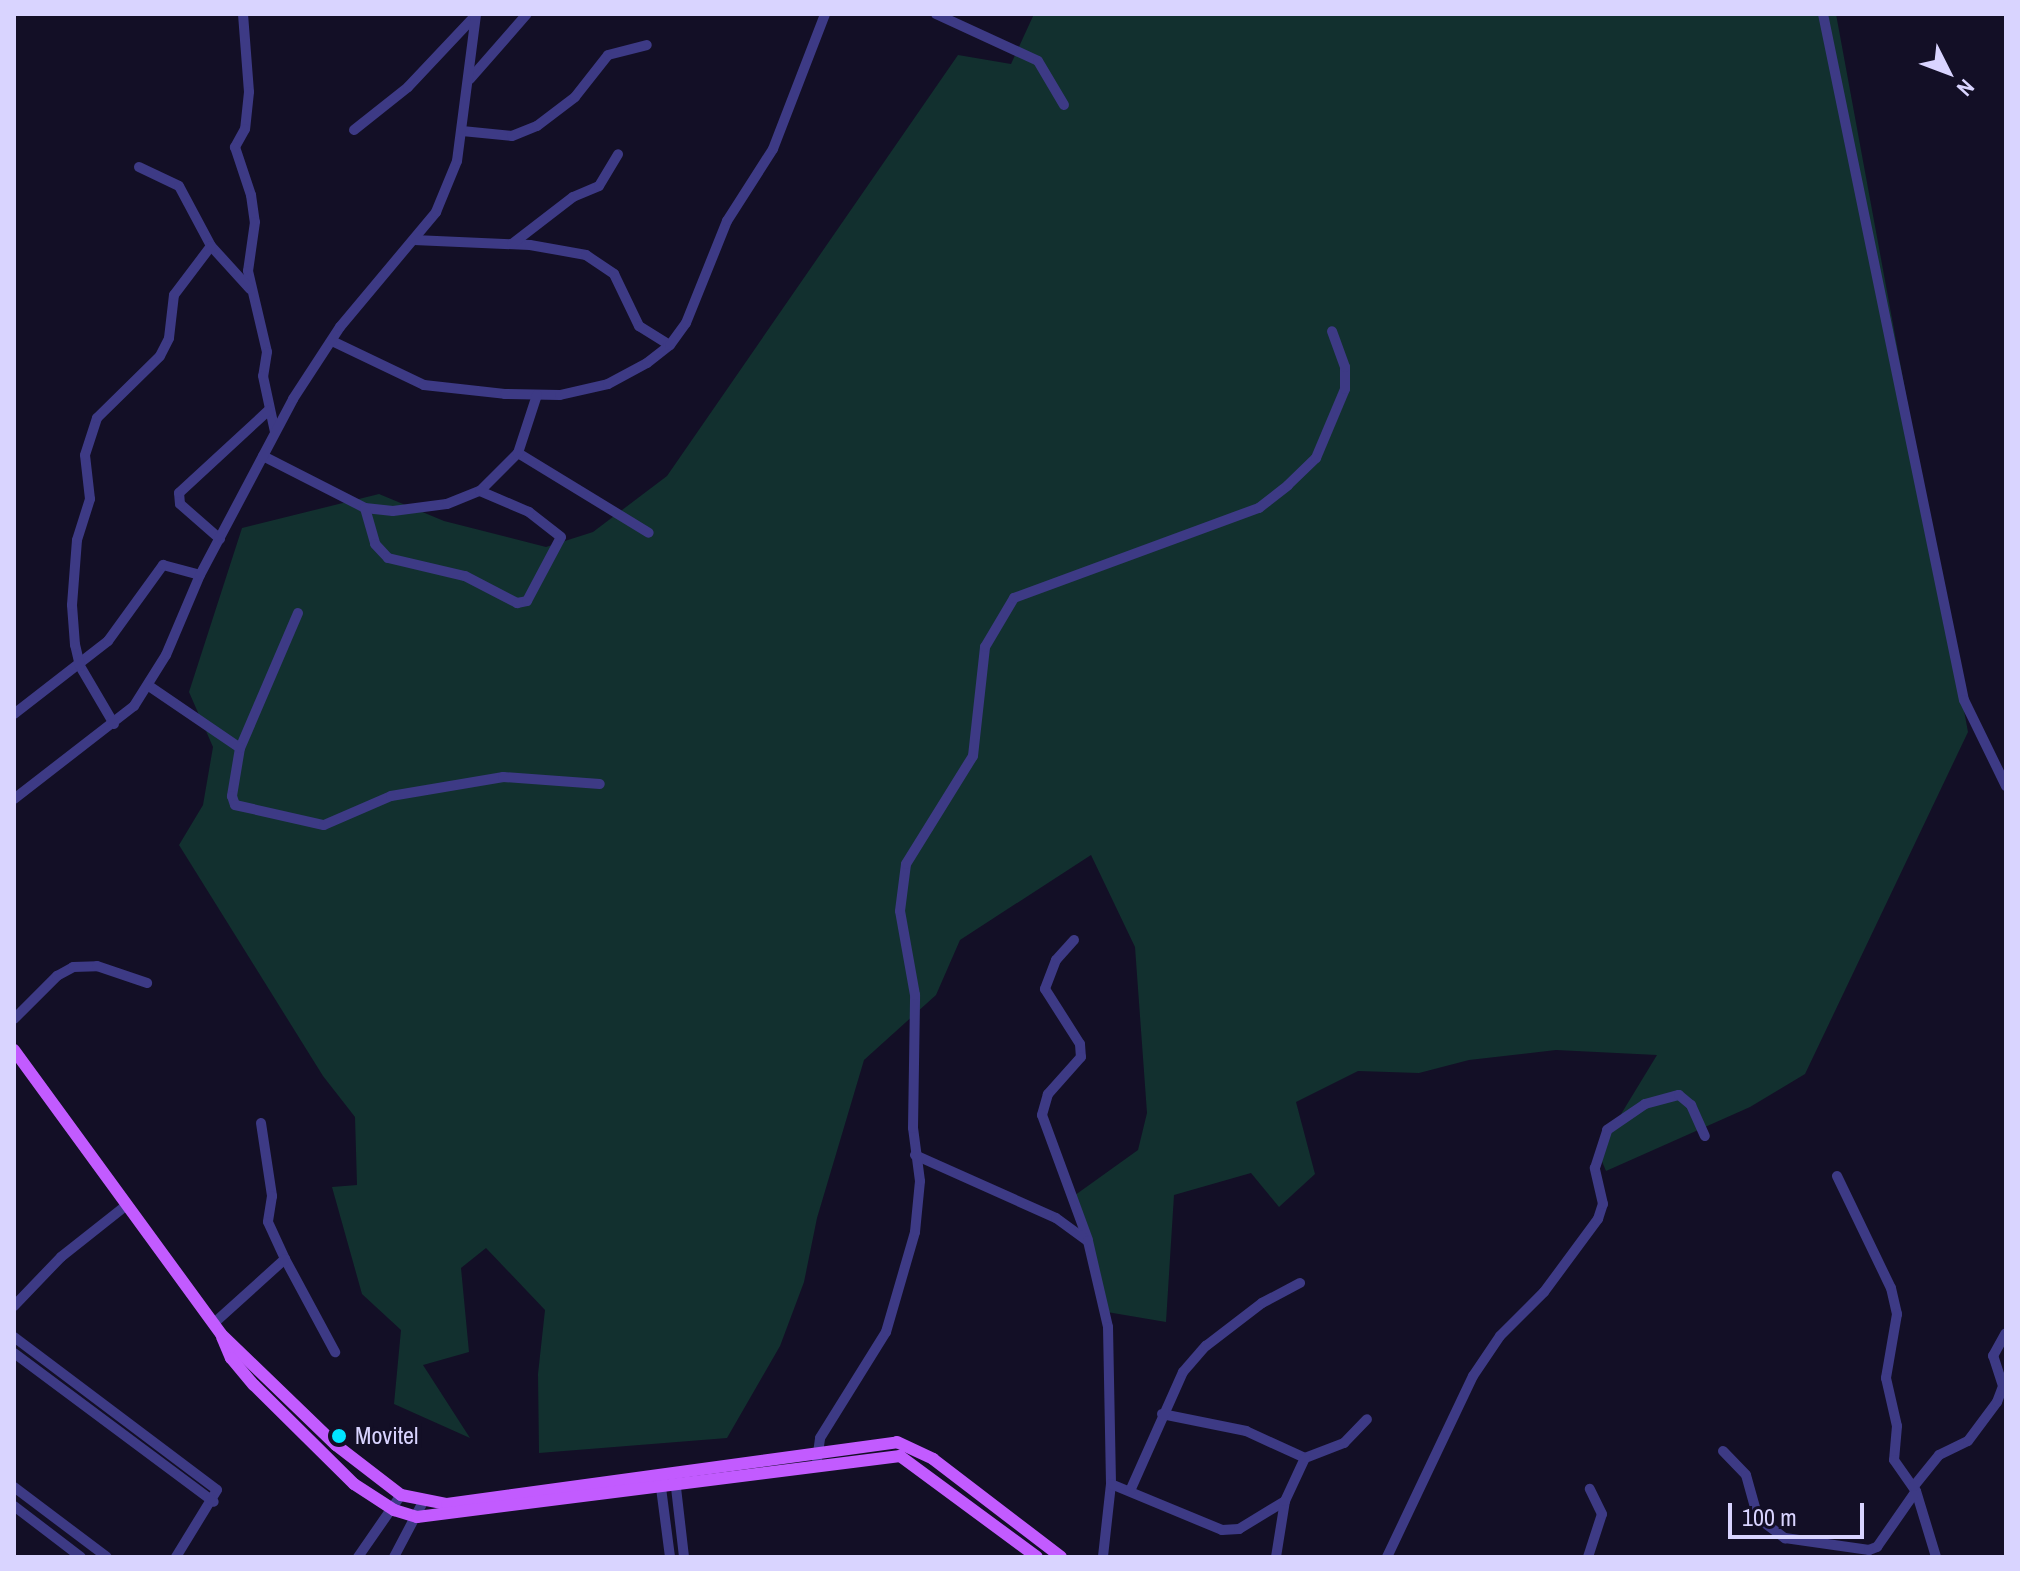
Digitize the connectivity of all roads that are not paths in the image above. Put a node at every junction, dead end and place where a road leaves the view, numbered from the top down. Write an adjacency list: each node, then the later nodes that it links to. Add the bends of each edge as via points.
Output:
1 (243, 14): 17 (street, via 249,92 245,129 235,147 255,222)
2 (527, 14): 8 (street)
3 (825, 14): 20 (street, via 773,149 727,221 686,323)
4 (936, 14): 9 (street, via 1038,61)
5 (1823, 14): 38 (street, via 1964,700)
6 (475, 15): 8 (street); 10 (street, via 408,87)
7 (647, 45): 11 (street, via 608,55 575,97 537,126 512,136)
8 (470, 79): 11 (street)
9 (1064, 105)
10 (354, 130)
11 (462, 131): 14 (street, via 457,161 436,212)
12 (618, 154): 15 (street, via 599,186 573,197)
13 (139, 167): 16 (street, via 179,186)
14 (414, 240): 15 (street); 19 (street)
15 (512, 244): 20 (street, via 599,262 614,274 639,326)
16 (211, 246): 17 (street); 32 (street, via 174,295 169,338 160,356 109,403 89,440 84,478 90,499 77,540 72,605)
17 (251, 291): 22 (street, via 267,352 263,376)
18 (1332, 331): 46 (street, via 1345,367 1345,389 1316,458 1288,485 1259,508 1014,598 985,647 973,756 906,864 900,911 915,995)
19 (332, 341): 21 (street, via 424,385); 23 (street)
20 (670, 345): 21 (street, via 608,384)
21 (537, 395): 24 (street)
22 (269, 410): 23 (street); 29 (street, via 179,493 180,504)
23 (275, 432): 25 (street)
24 (518, 453): 26 (street); 28 (street)
25 (263, 456): 27 (street); 29 (street)
26 (480, 491): 27 (street, via 447,504 393,511); 27 (street, via 529,512 561,537 527,601 517,603 465,576 388,558 375,544)
27 (365, 508)
28 (649, 533)
29 (220, 539): 30 (street)
30 (200, 575): 32 (street, via 163,565 108,641); 33 (street)
31 (298, 613): 36 (street)
32 (80, 666): 34 (street); 35 (street)
33 (149, 686): 35 (street); 36 (street)
34 (14, 714)
35 (114, 724): 39 (street)
36 (240, 748): 37 (street, via 235,805 306,824 324,825 391,796 503,777)
37 (600, 784)
38 (2006, 786)
39 (14, 799)
40 (1074, 940): 49 (street, via 1056,960 1045,989 1080,1044 1081,1057 1048,1094 1042,1115)
41 (147, 983): 42 (street, via 97,966 73,967)
42 (14, 1019)
43 (14, 1050): 48 (main road)
44 (261, 1123): 50 (street, via 272,1196 268,1222)
45 (1705, 1136): 98 (street, via 1691,1105 1679,1095 1645,1104 1607,1130 1595,1168 1603,1204 1598,1219 1473,1376)
46 (915, 1155): 49 (street, via 1056,1218); 67 (street, via 919,1214 902,1284 886,1332)
47 (1837, 1176): 72 (street, via 1891,1288 1897,1314 1886,1378 1897,1426 1894,1460)
48 (124, 1207): 52 (street, via 61,1257); 53 (main road)
49 (1088, 1241): 71 (street, via 1108,1327)
50 (285, 1259): 53 (street); 56 (street)
51 (1300, 1283): 59 (street, via 1262,1303 1206,1346 1183,1372)
52 (14, 1306)
53 (217, 1329): 58 (main road); 60 (main road, via 231,1358)
54 (2006, 1333): 72 (street, via 1993,1356 2003,1386 1997,1402 1968,1441 1939,1455)
55 (14, 1337): 78 (street, via 209,1483 217,1493)
56 (335, 1352)
57 (14, 1353): 78 (street)
58 (294, 1403): 60 (main road); 63 (main road)
59 (1162, 1414): 68 (street, via 1246,1431); 75 (street)
60 (282, 1415): 66 (main road)
61 (1367, 1419): 68 (street, via 1344,1443)
62 (897, 1442): 65 (main road); 67 (main road); 82 (main road, via 933,1459)
63 (336, 1445): 66 (main road); 76 (main road)
64 (1723, 1451): 72 (street, via 1746,1475 1758,1518 1785,1538 1877,1547)
65 (900, 1456): 67 (main road); 82 (main road)
66 (326, 1457): 83 (main road, via 354,1484)
67 (817, 1458): 69 (main road)
68 (1305, 1458): 77 (street)
69 (675, 1479): 70 (main road); 93 (street)
70 (660, 1481): 80 (main road); 92 (street)
71 (1111, 1484): 75 (street); 96 (street)
72 (1915, 1488): 100 (street)
73 (1590, 1489): 99 (street, via 1602,1514)
74 (15, 1491): 86 (street)
75 (1130, 1491): 77 (street, via 1222,1530 1239,1529)
76 (401, 1495): 79 (main road); 83 (street)
77 (1285, 1501): 97 (street)
78 (214, 1502): 89 (street)
79 (423, 1502): 80 (main road); 84 (street)
80 (488, 1505): 84 (main road)
81 (14, 1506): 87 (street)
82 (983, 1506): 85 (main road)
83 (394, 1510): 84 (main road); 90 (street)
84 (417, 1517): 91 (street)
85 (1002, 1522): 94 (main road); 95 (main road)
86 (91, 1552): 88 (street)
87 (81, 1557)
88 (107, 1557)
89 (176, 1557)
90 (358, 1557)
91 (394, 1557)
92 (670, 1557)
93 (684, 1557)
94 (1037, 1557)
95 (1061, 1557)
96 (1103, 1557)
97 (1276, 1557)
98 (1387, 1557)
99 (1588, 1557)
100 (1936, 1557)

